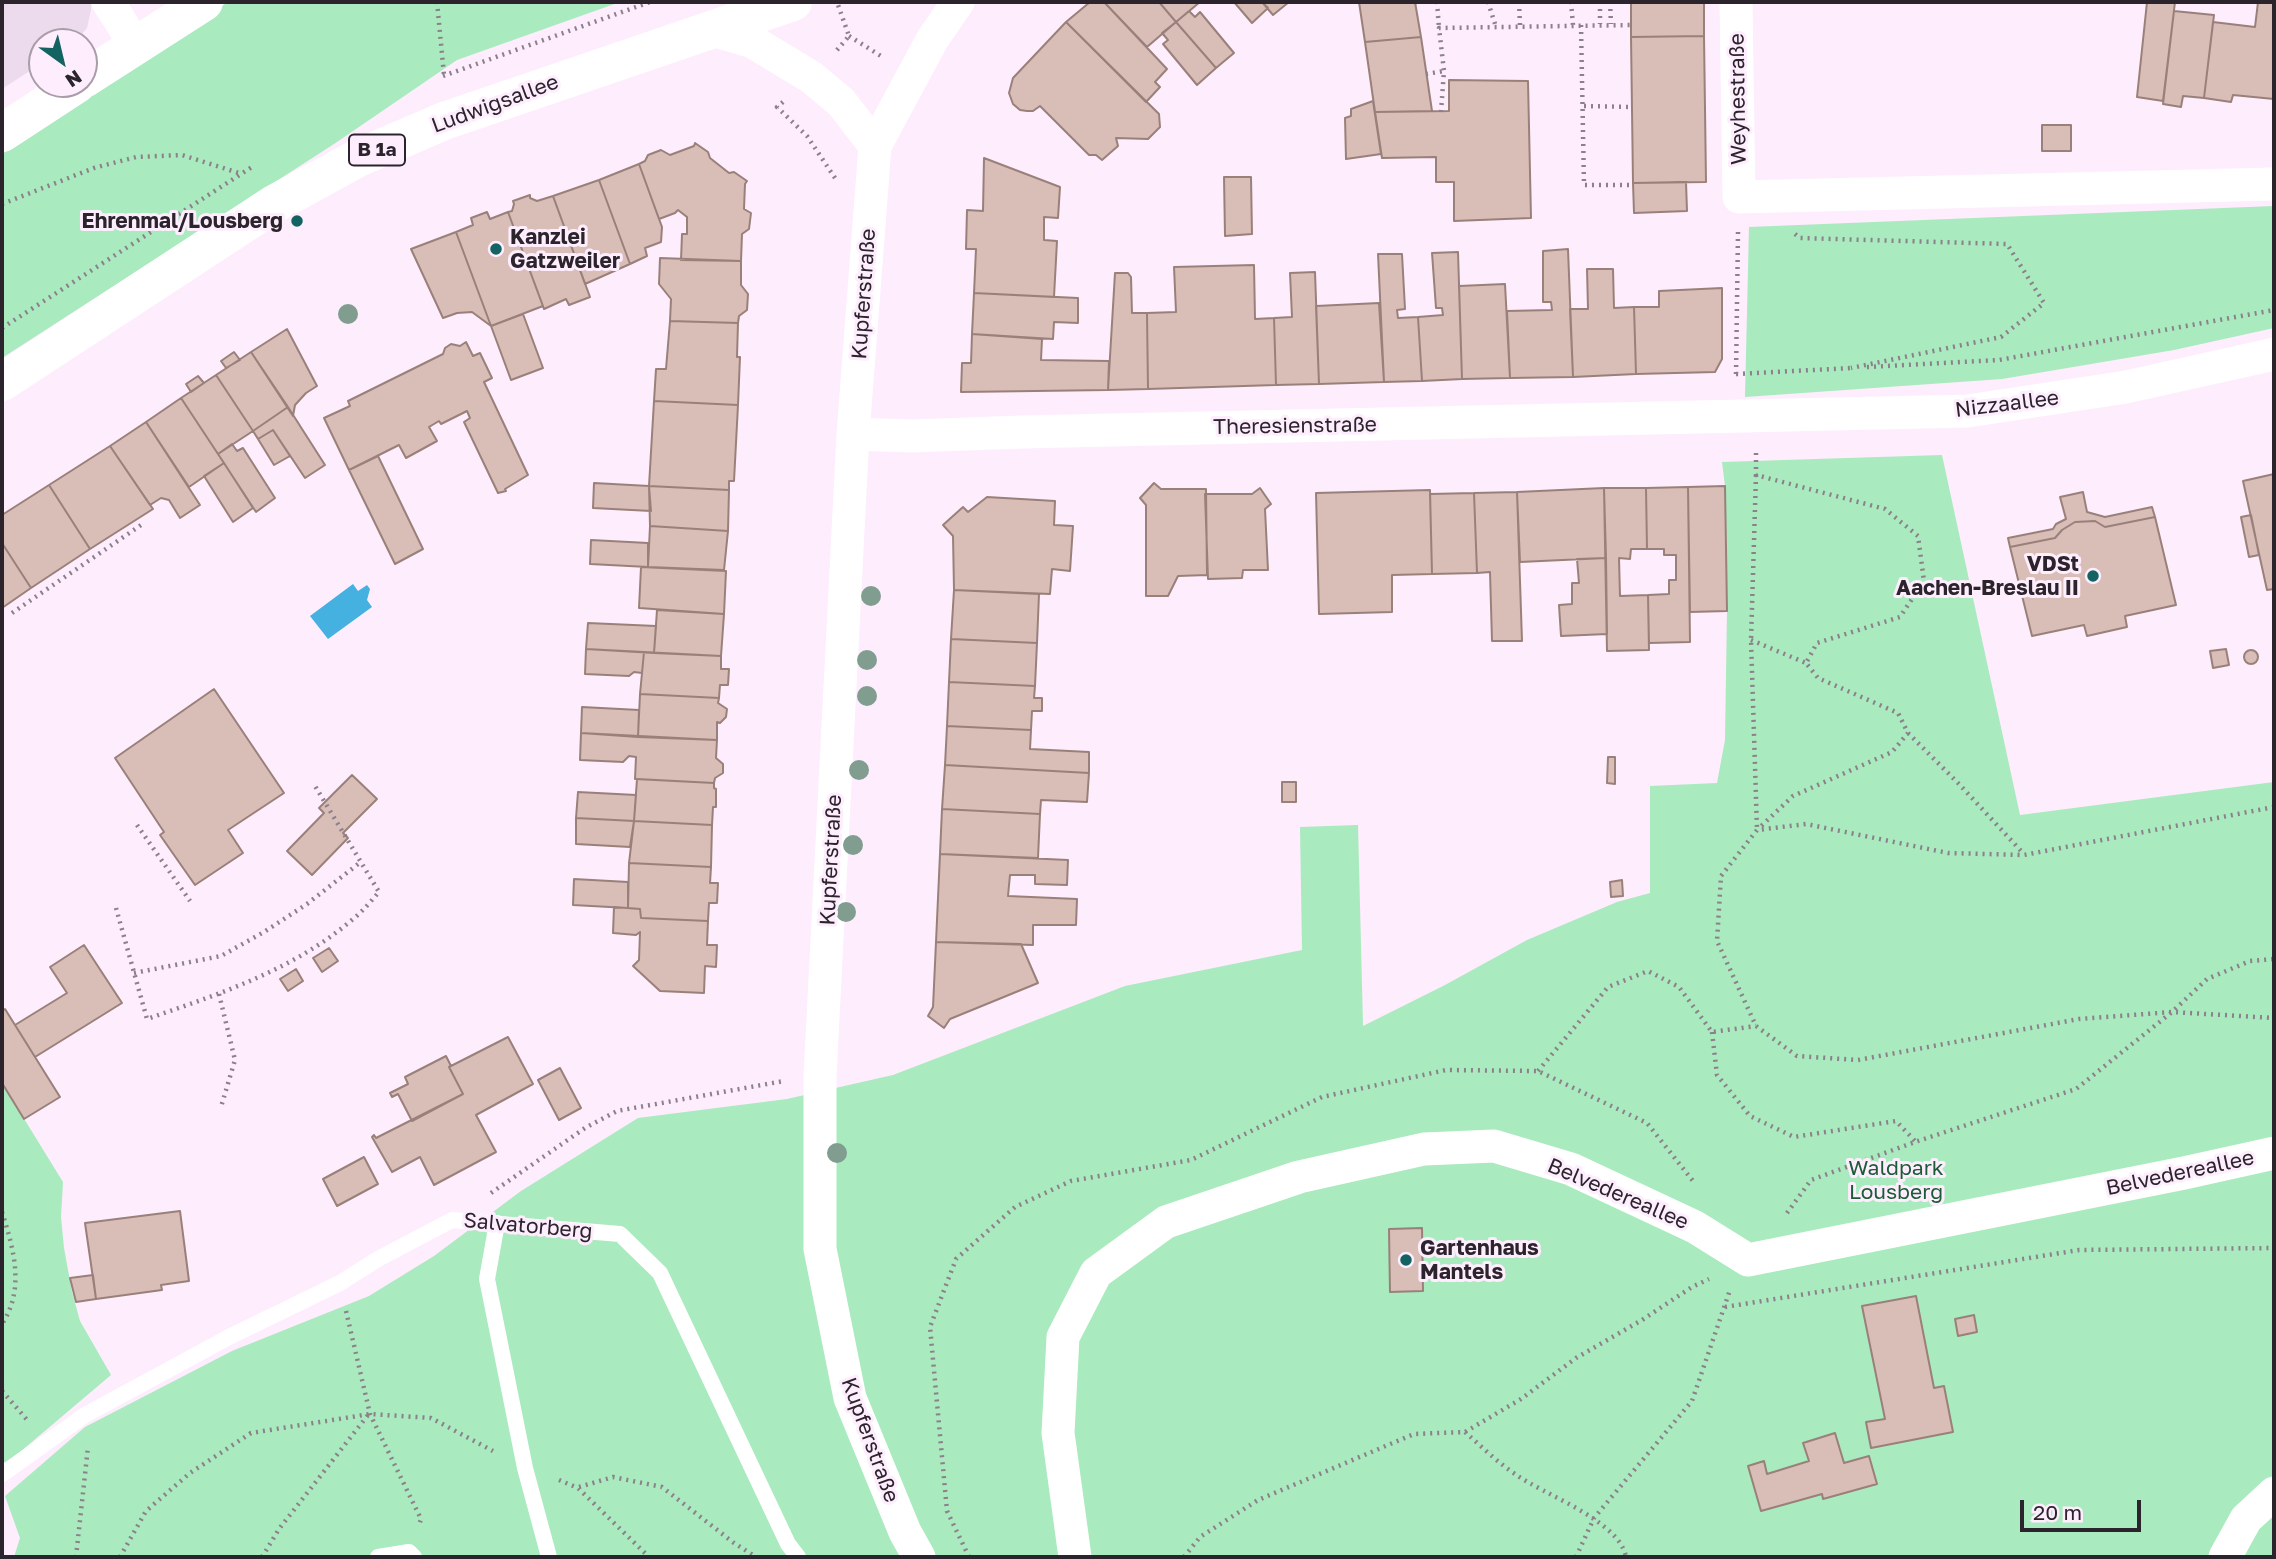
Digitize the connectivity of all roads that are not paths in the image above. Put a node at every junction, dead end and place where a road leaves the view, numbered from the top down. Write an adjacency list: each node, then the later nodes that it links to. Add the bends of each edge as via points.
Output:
1 (108, 2): 7 (street)
2 (204, 2): 7 (main road)
3 (793, 2): 6 (main road, Ludwigsallee / B 1a)
4 (958, 2): 11 (street, Kupferstraße, via 932,40)
5 (1736, 2): 12 (street, Weyhestraße, via 1740,197)
6 (709, 29): 11 (street, via 753,42 811,77 841,102); 14 (main road, Ludwigsallee / B 1a, via 444,121 358,158 274,204)
7 (136, 46): 8 (main road)
8 (98, 70)
9 (56, 98): 10 (main road)
10 (2, 133)
11 (875, 146): 16 (street, Kupferstraße)
12 (2274, 184)
13 (2274, 354): 15 (street, Nizzaallee, via 2126,387 1968,411)
14 (2, 382)
15 (1746, 417): 16 (street, Theresienstraße)
16 (853, 434): 25 (street, Kupferstraße, via 820,1076 820,1249 850,1398)
17 (2274, 1153): 26 (street, Belvedereallee, via 1748,1260 1695,1227 1571,1169 1494,1146 1424,1149 1299,1177 1166,1222 1096,1273 1063,1338 1058,1433)
18 (497, 1223): 19 (lane, Salvatorberg, via 452,1220 86,1415); 23 (lane, via 487,1279 525,1468); 24 (lane, Salvatorberg, via 620,1234 660,1273)
19 (4, 1473)
20 (2274, 1493): 27 (street, via 2246,1519)
21 (378, 1557): 22 (lane, via 409,1552)
22 (414, 1557)
23 (549, 1557)
24 (798, 1557)
25 (919, 1557)
26 (1074, 1557)
27 (2225, 1557)

